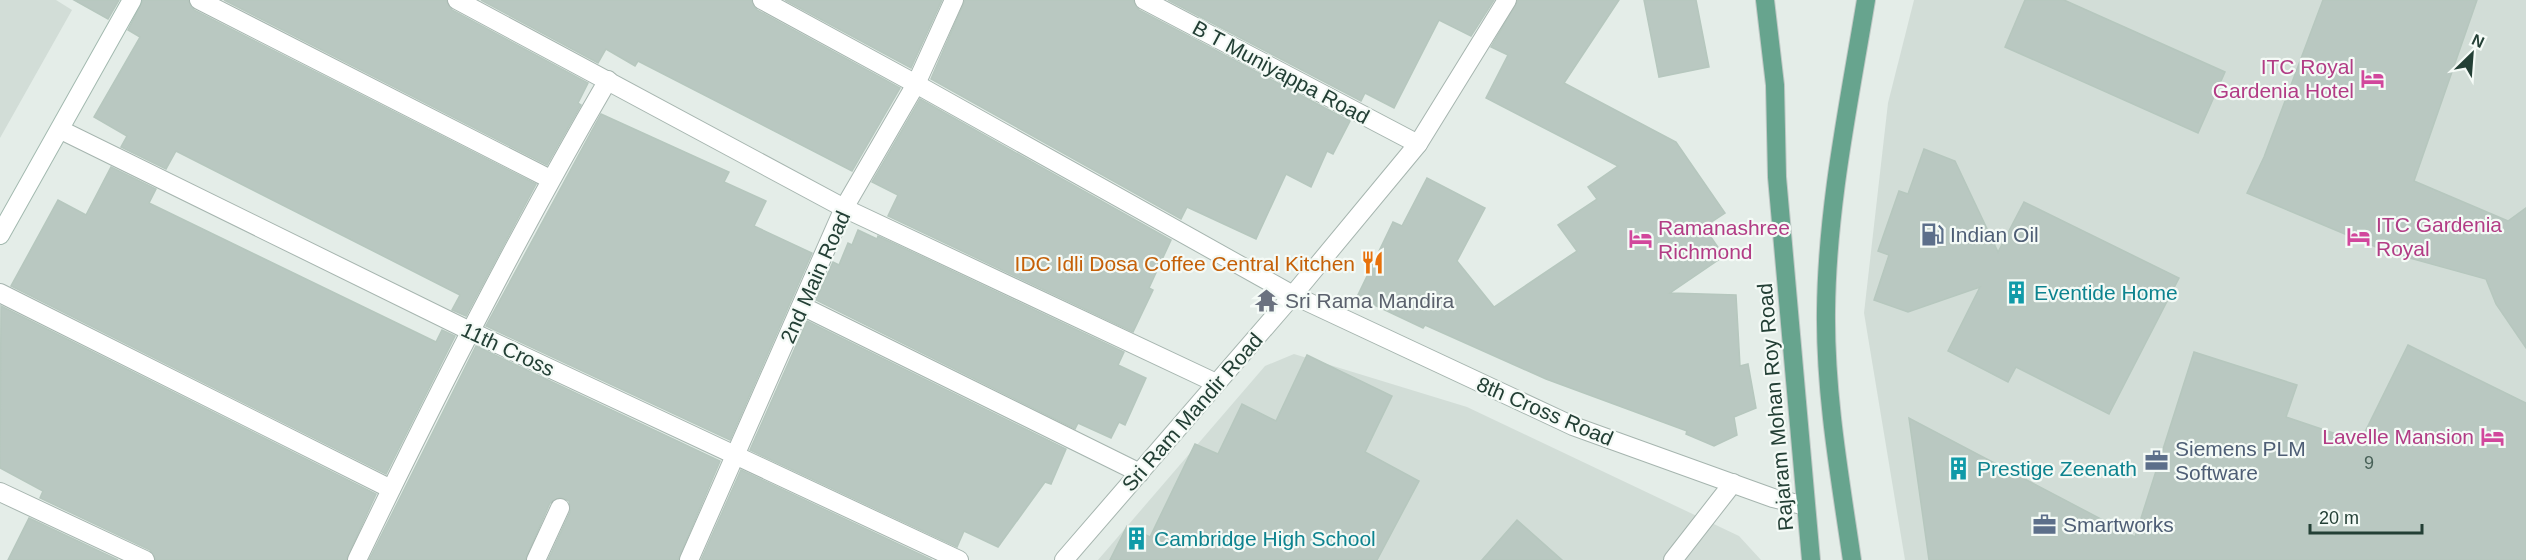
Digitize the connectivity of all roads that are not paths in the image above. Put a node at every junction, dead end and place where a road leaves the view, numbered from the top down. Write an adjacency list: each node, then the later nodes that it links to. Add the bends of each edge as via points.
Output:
1 (132, 0): 12 (street)
2 (199, 0): 14 (street)
3 (457, 0): 10 (street)
4 (762, 0): 11 (street, 8th Cross Road)
5 (954, 0): 11 (street, 2nd Main Road)
6 (1144, 0): 13 (street, B T Muniyappa Road)
7 (1507, 0): 13 (street, Sri Ram Mandir Road)
8 (1765, 0): 27 (main road, Rajaram Mohan Roy Road, via 1775,85 1777,177)
9 (1866, 0): 37 (main road, via 1839,155 1826,310 1828,383)
10 (608, 80): 14 (street); 15 (street)
11 (916, 84): 15 (street, 2nd Main Road); 18 (street, 8th Cross Road)
12 (61, 130): 16 (street); 20 (street, 11th Cross)
13 (1418, 144): 18 (street, Sri Ram Mandir Road)
14 (550, 179): 20 (street)
15 (844, 208): 19 (street, 2nd Main Road); 21 (street)
16 (0, 235)
17 (0, 293): 25 (street)
18 (1293, 295): 21 (street, Sri Ram Mandir Road); 24 (street, 8th Cross Road, via 1573,426)
19 (802, 306): 22 (street, 2nd Main Road); 23 (street)
20 (470, 331): 22 (street, 11th Cross); 25 (street)
21 (1216, 383): 23 (street, Sri Ram Mandir Road)
22 (735, 455): 32 (street, 2nd Main Road); 33 (street, 11th Cross)
23 (1140, 472): 34 (street, Sri Ram Mandir Road)
24 (1733, 483): 27 (street, 8th Cross Road); 35 (street)
25 (391, 489): 30 (street)
26 (0, 492): 29 (street)
27 (1806, 506): 36 (main road, Rajaram Mohan Roy Road)
28 (560, 508): 31 (street)
29 (145, 560)
30 (357, 560)
31 (536, 560)
32 (688, 560)
33 (959, 560)
34 (1064, 560)
35 (1673, 560)
36 (1811, 560)
37 (1852, 560)

